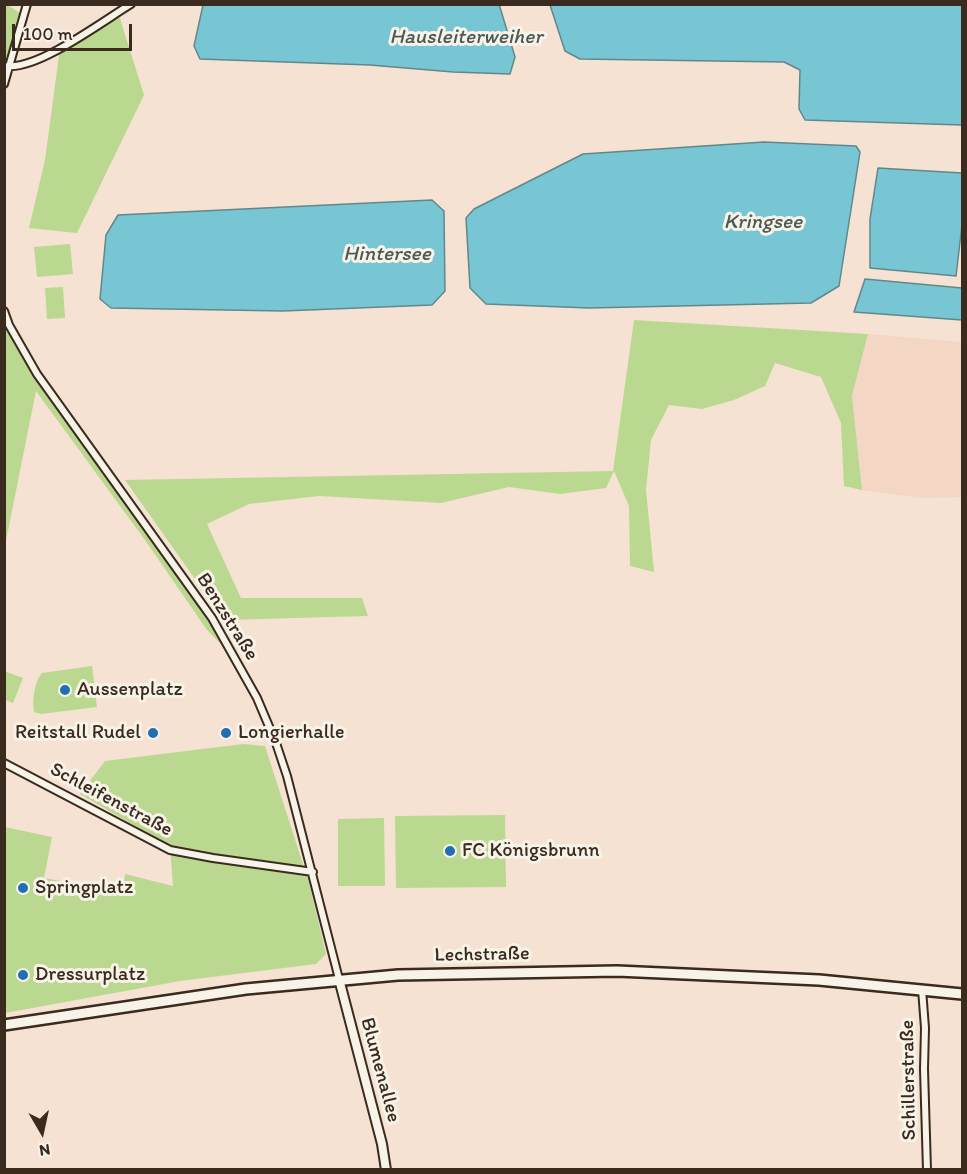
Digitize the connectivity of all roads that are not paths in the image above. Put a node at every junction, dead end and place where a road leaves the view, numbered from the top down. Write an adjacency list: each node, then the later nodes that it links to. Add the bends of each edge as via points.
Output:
1 (27, 4): 3 (street)
2 (131, 4): 3 (street, via 53,52 27,64)
3 (8, 66): 4 (street)
4 (4, 84)
5 (4, 311): 7 (street, Benzstraße, via 37,374 212,618 257,698 287,777)
6 (4, 763): 7 (street, Schleifenstraße, via 170,850)
7 (313, 872): 8 (street, Benzstraße)
8 (339, 979): 9 (main road, Lechstraße, via 617,971); 11 (main road, Lechstraße); 12 (street, Blumenallee)
9 (922, 989): 10 (main road, Lechstraße); 13 (street, Schillerstraße)
10 (963, 994)
11 (4, 1025)
12 (386, 1170)
13 (927, 1170)

